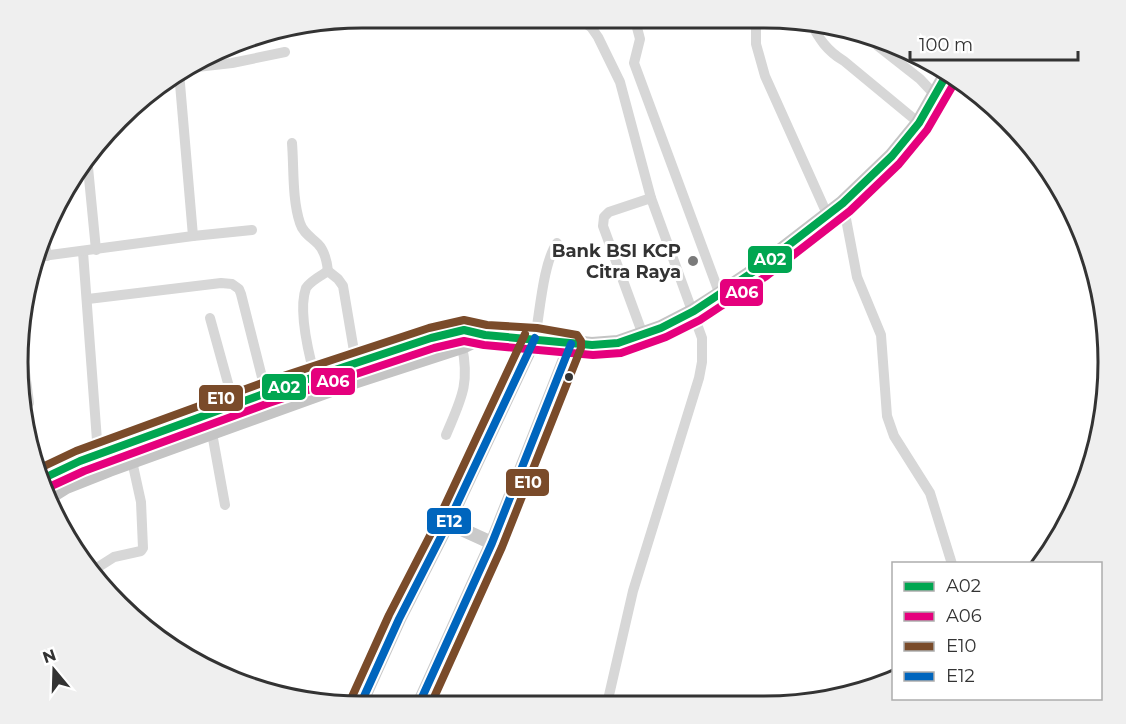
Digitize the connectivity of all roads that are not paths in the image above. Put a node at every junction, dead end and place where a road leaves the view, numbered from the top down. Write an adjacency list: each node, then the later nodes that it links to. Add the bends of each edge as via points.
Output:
1 (592, 28): 14 (street, via 620,82)
2 (637, 28): 24 (street, via 640,39 634,63)
3 (756, 28): 16 (street, via 765,76)
4 (815, 32): 11 (street, via 832,54)
5 (884, 51): 10 (street)
6 (285, 52): 7 (street)
7 (209, 66)
8 (943, 81): 10 (highway)
9 (180, 83): 18 (street)
10 (936, 96): 11 (highway)
11 (919, 123): 15 (highway)
12 (292, 142): 23 (street, via 300,225 319,245)
13 (88, 172): 20 (street)
14 (651, 198): 26 (street); 29 (street, via 609,212 603,226)
15 (843, 203): 16 (highway); 46 (street, via 857,277 882,335 887,416 894,436 930,493)
16 (827, 214): 24 (highway)
17 (252, 230): 18 (street)
18 (193, 236): 20 (street)
19 (557, 243): 30 (street, via 548,263)
20 (96, 250): 21 (street)
21 (83, 252): 22 (street); 25 (street)
22 (46, 256)
23 (328, 271): 33 (street, via 343,286); 34 (street, via 310,283 305,296 305,332)
24 (720, 295): 26 (highway)
25 (88, 299): 35 (street, via 232,284 241,294); 39 (street)
26 (694, 311): 29 (highway); 50 (street, via 702,338 702,362 633,591)
27 (210, 318): 36 (street)
28 (485, 335): 30 (highway); 32 (highway); 33 (highway, via 464,330)
29 (643, 335): 31 (highway, via 618,343)
30 (535, 338): 31 (highway); 44 (main road)
31 (571, 344): 45 (main road)
32 (462, 345): 37 (highway); 38 (street, via 466,374 463,393)
33 (356, 363): 34 (highway)
34 (315, 377): 35 (highway)
35 (266, 393): 36 (highway)
36 (234, 405): 39 (highway)
37 (212, 433): 40 (highway); 43 (street)
38 (446, 435)
39 (98, 454): 41 (highway)
40 (132, 461): 42 (highway); 47 (street, via 140,492 143,548 114,557)
41 (49, 476)
42 (55, 493)
43 (225, 505)
44 (448, 523): 45 (main road); 48 (main road)
45 (492, 543): 49 (main road)
46 (951, 562)
47 (99, 567)
48 (364, 696)
49 (423, 696)
50 (609, 696)

